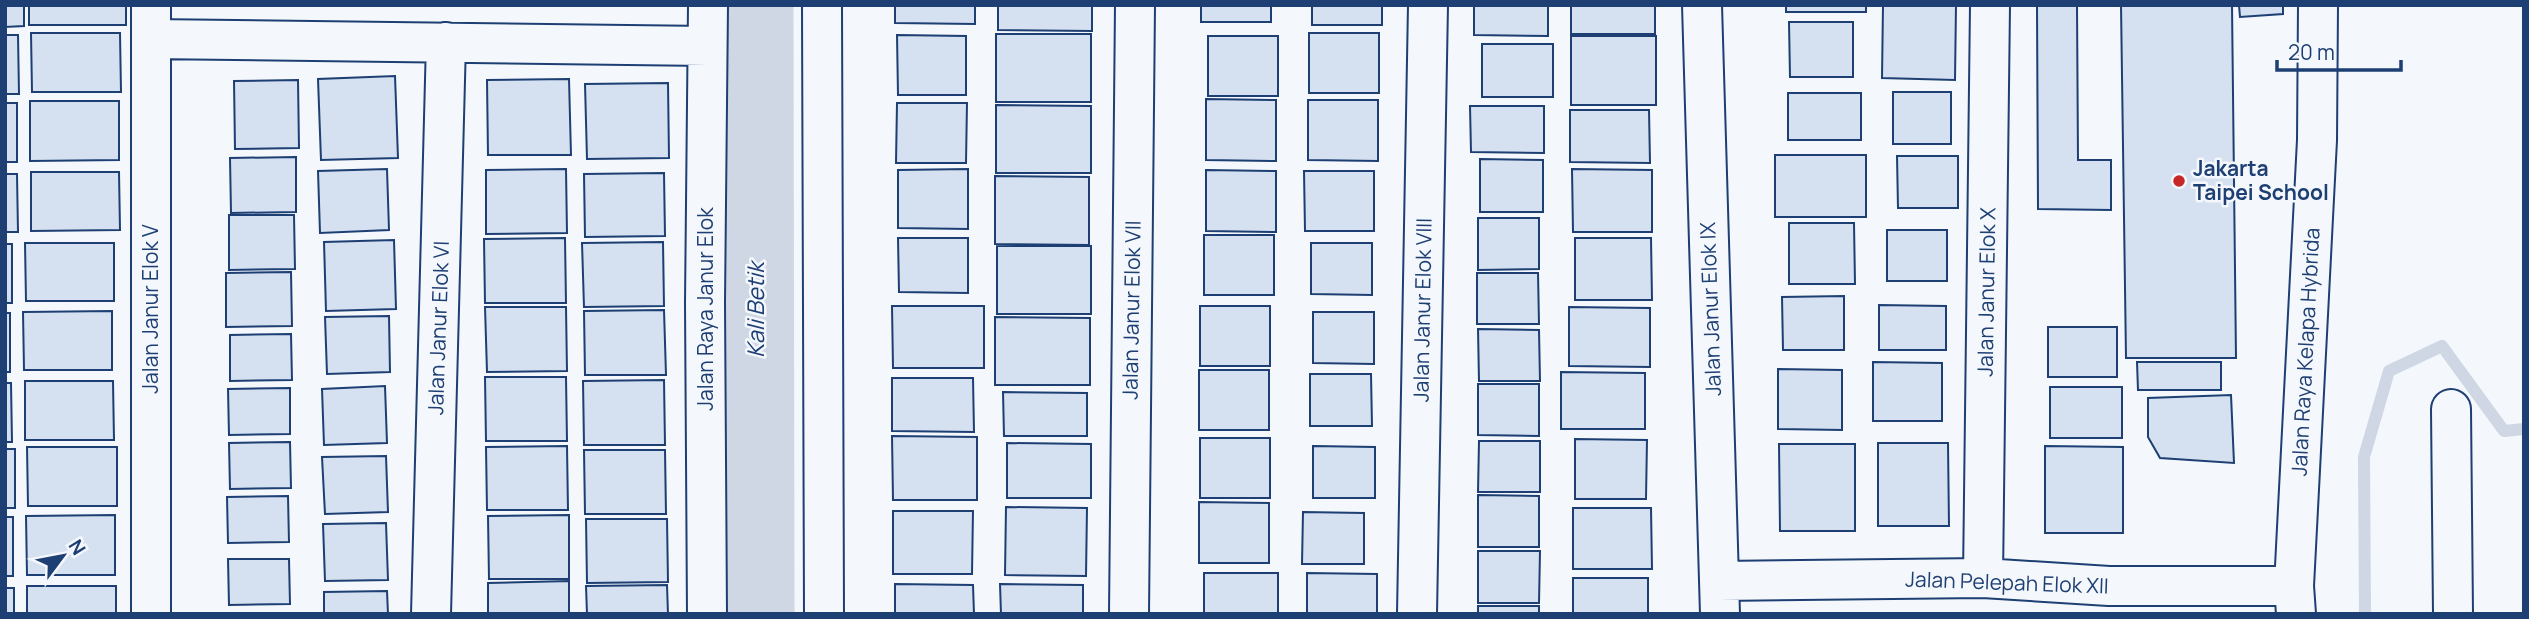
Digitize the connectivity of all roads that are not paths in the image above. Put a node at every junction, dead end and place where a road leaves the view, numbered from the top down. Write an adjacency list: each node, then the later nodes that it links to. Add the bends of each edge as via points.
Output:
1 (708, 5): 10 (street, Jalan Raya Janur Elok)
2 (822, 5): 18 (street)
3 (1135, 5): 19 (street, Jalan Janur Elok VII)
4 (1428, 5): 20 (street, Jalan Janur Elok VIII)
5 (1702, 5): 13 (street, Jalan Janur Elok IX)
6 (1990, 5): 12 (street, Jalan Janur Elok X)
7 (2318, 5): 14 (street, Jalan Raya Kelapa Hybrida, via 2317,140)
8 (151, 22): 9 (street); 15 (street, Jalan Janur Elok V)
9 (446, 42): 10 (street); 16 (street, Jalan Janur Elok VI)
10 (707, 46): 17 (street, Jalan Raya Janur Elok)
11 (2451, 409): 21 (street)
12 (1983, 578): 13 (street, Jalan Pelepah Elok XII); 14 (street, Jalan Pelepah Elok XII)
13 (1720, 597)
14 (2295, 600)
15 (151, 614)
16 (431, 614)
17 (707, 614)
18 (824, 614)
19 (1129, 614)
20 (1417, 614)
21 (2453, 614)

